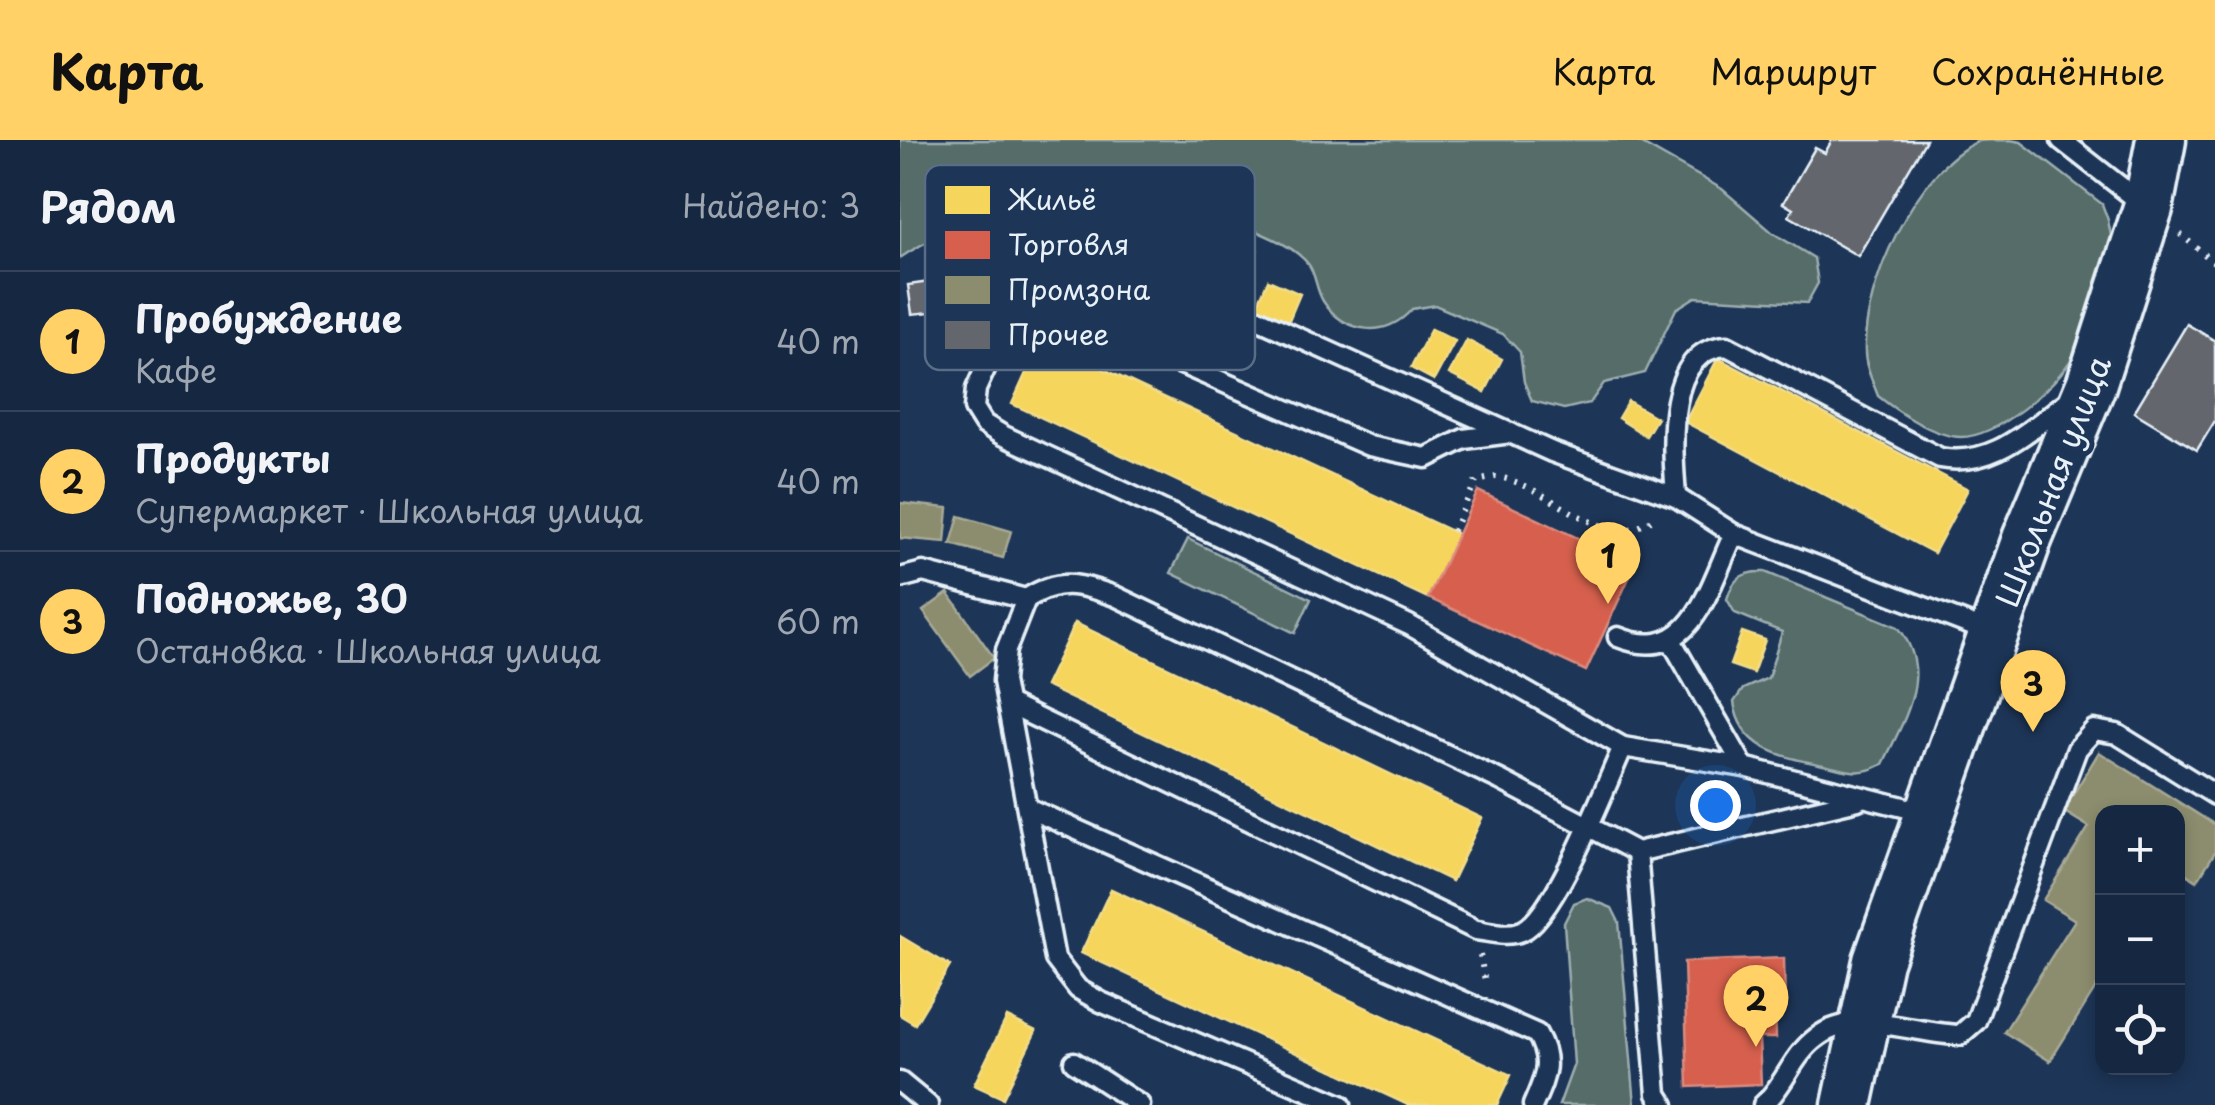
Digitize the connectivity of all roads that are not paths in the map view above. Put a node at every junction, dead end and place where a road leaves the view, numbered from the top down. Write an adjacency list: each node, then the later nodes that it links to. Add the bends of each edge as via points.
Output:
1 (2062, 140): 3 (lane)
2 (2161, 140): 3 (main road, Школьная улица)
3 (2148, 208): 7 (main road, Школьная улица)
4 (1255, 318): 8 (lane)
5 (984, 370): 17 (lane, via 974,408 984,424 1408,625)
6 (1194, 370): 8 (lane, via 1369,446 1426,458 1464,440)
7 (2091, 385): 9 (lane, via 1988,457 1965,462 1940,458 1727,346 1712,347 1701,354 1672,413); 13 (main road, Школьная улица)
8 (1511, 433): 9 (lane)
9 (1676, 498): 10 (lane)
10 (1734, 534): 13 (lane); 15 (lane, via 1690,624)
11 (900, 578): 12 (lane, via 923,572)
12 (1026, 599): 16 (lane, via 1006,650); 23 (lane, via 1047,585 1079,584 1115,596 1500,780)
13 (1995, 634): 22 (main road, Школьная улица)
14 (1618, 637): 15 (lane, via 1642,647)
15 (1672, 642): 18 (lane)
16 (1008, 704): 21 (lane); 23 (lane, via 1476,930 1526,930 1547,908)
17 (1623, 747): 18 (lane); 23 (lane)
18 (1744, 767): 20 (lane)
19 (2215, 795): 25 (lane, via 2117,734 2094,730 2077,750 1976,1021 1960,1035)
20 (1862, 799): 22 (lane); 24 (lane)
21 (1030, 809): 28 (lane, via 1055,958 1078,988); 31 (lane, via 1537,1034 1549,1068)
22 (1932, 814): 25 (main road, Школьная улица, via 1878,961)
23 (1586, 828): 24 (lane)
24 (1636, 852): 32 (lane, via 1657,1094)
25 (1863, 1023): 33 (lane, via 1816,1037); 34 (main road, Школьная улица)
26 (1074, 1062): 30 (lane)
27 (900, 1082): 29 (lane)
28 (1337, 1104)
29 (928, 1105)
30 (1140, 1105)
31 (1533, 1105)
32 (1664, 1105)
33 (1763, 1105)
34 (1847, 1105)

